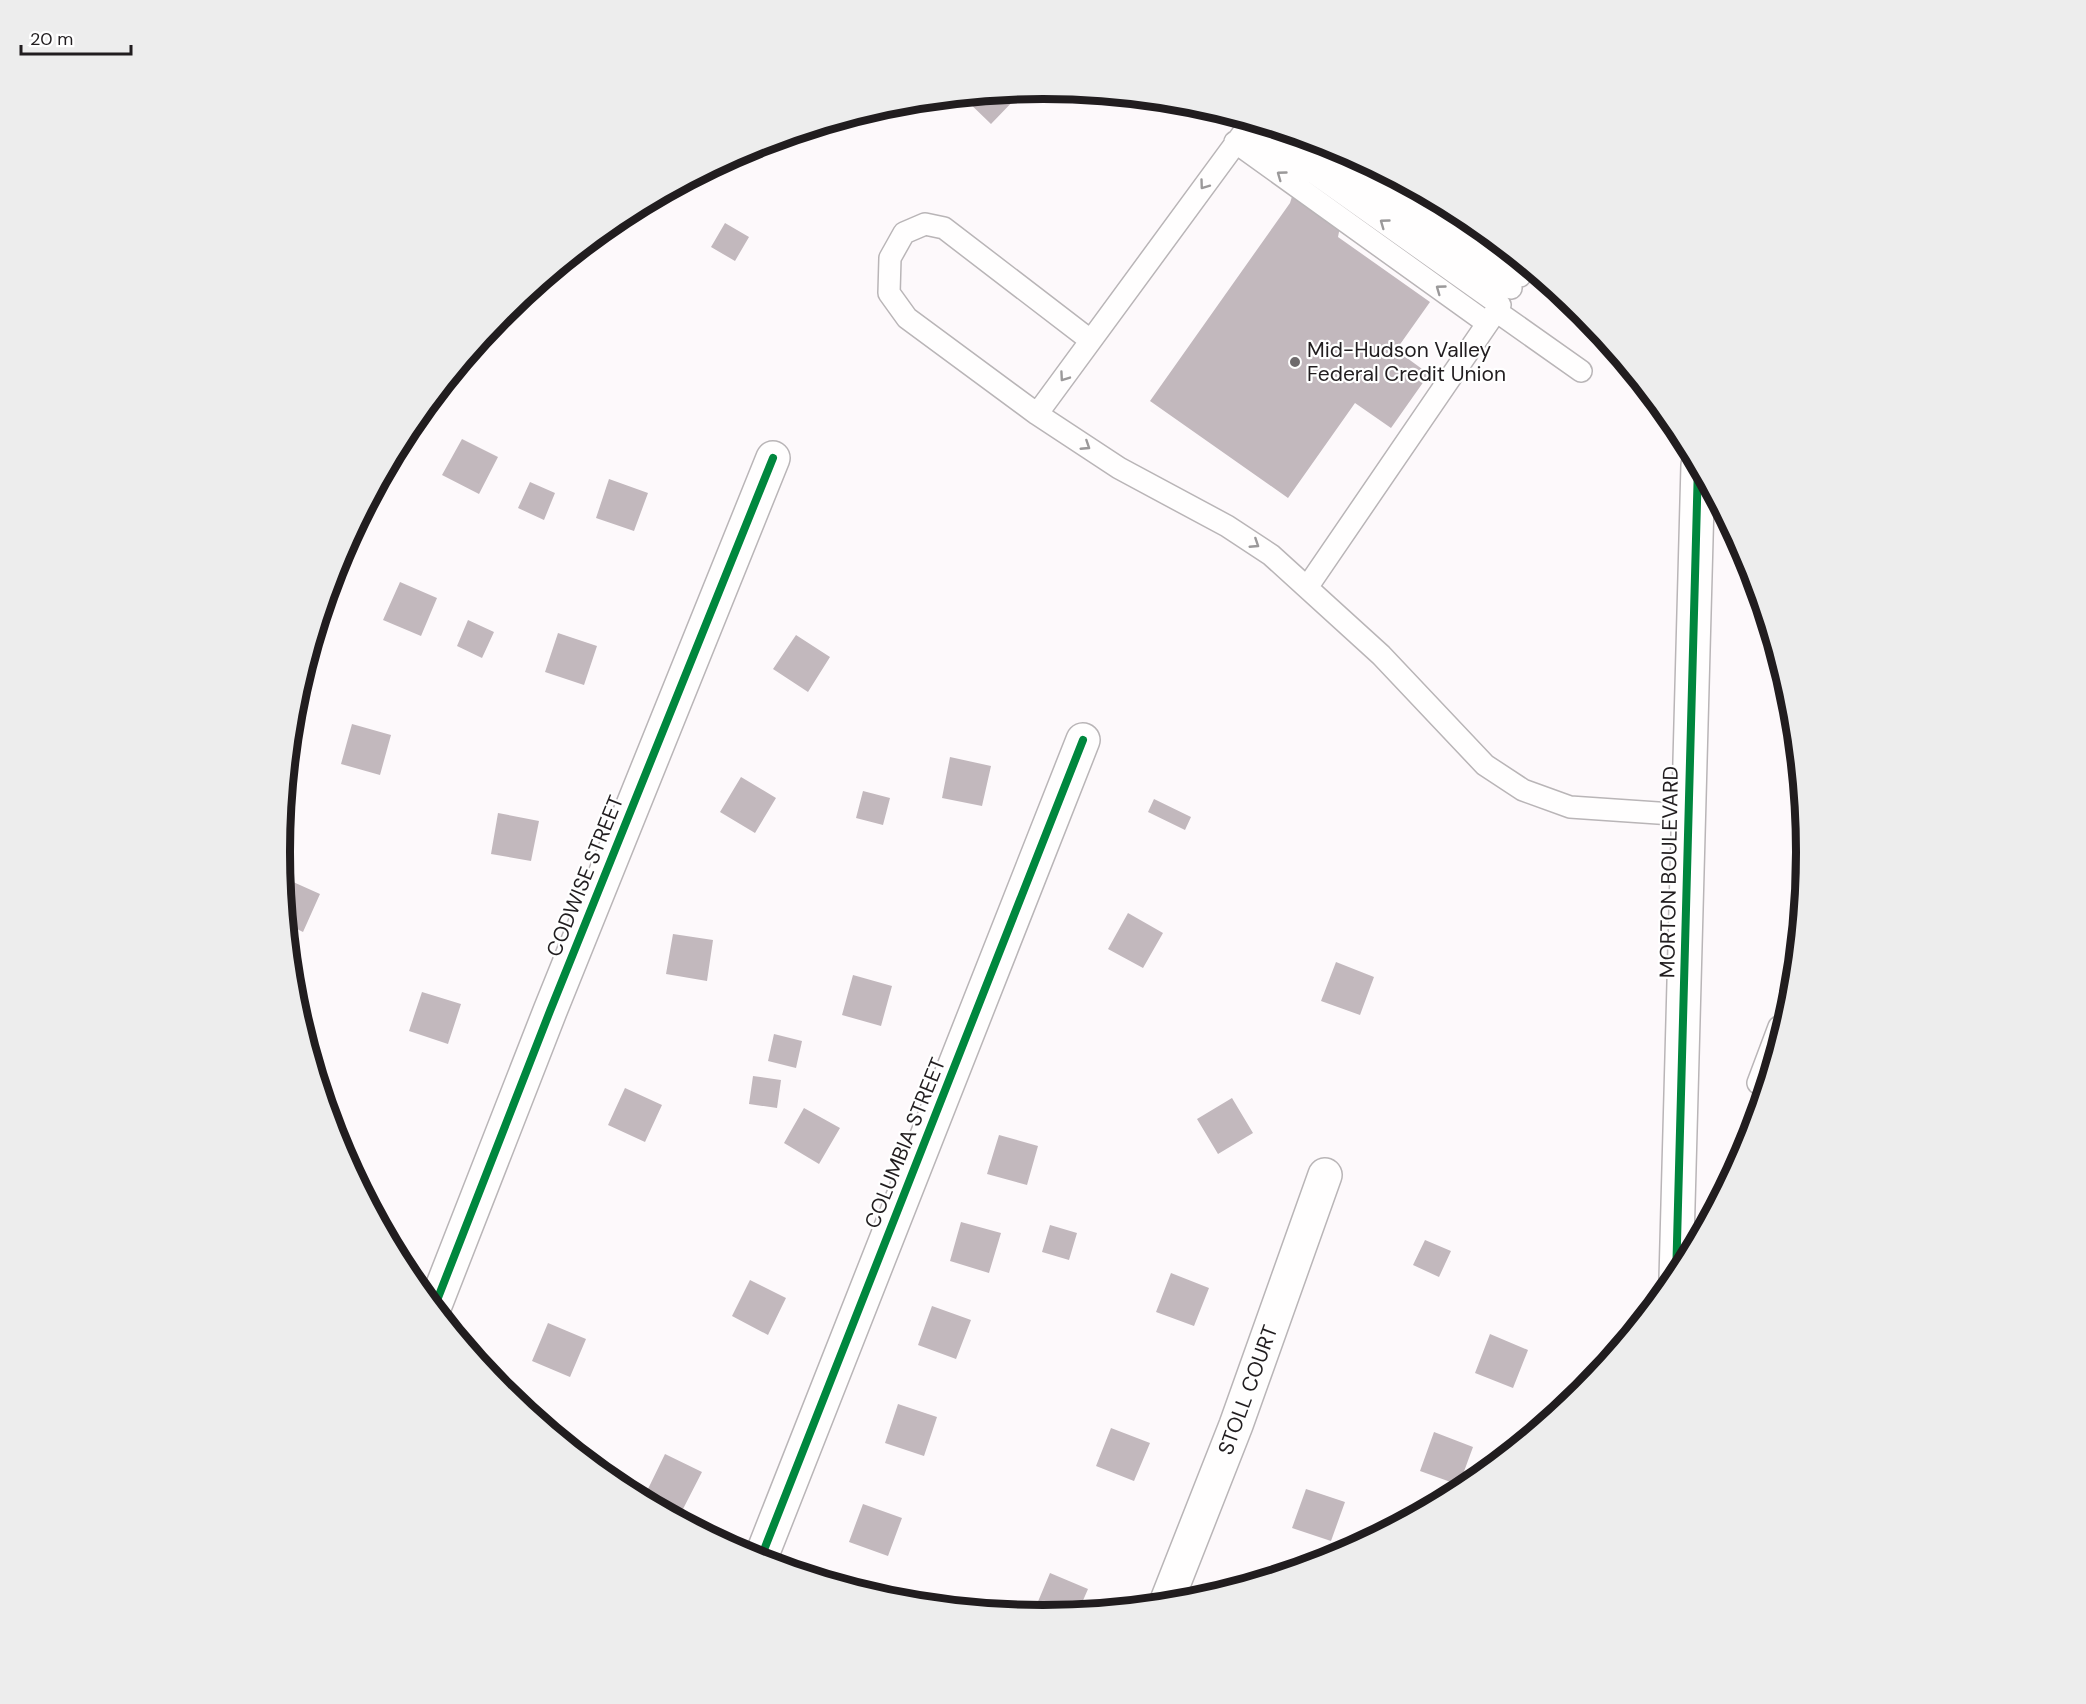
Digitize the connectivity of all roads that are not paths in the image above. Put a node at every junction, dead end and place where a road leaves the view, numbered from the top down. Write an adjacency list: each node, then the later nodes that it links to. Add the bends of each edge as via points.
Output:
1 (1245, 130): 4 (lane, one-way to 1); 5 (lane, one-way to 5)
2 (1296, 143): 4 (lane, one-way to 2)
3 (1352, 166): 4 (lane)
4 (1507, 295): 6 (lane); 10 (lane)
5 (1090, 340): 7 (lane, one-way to 7); 7 (lane, via 944,228 924,224 904,233 890,258 889,293 907,318)
6 (1581, 371)
7 (1037, 414): 10 (lane, one-way to 10, via 1119,468 1227,526)
8 (773, 458): 17 (street, CODWISE STREET)
9 (1698, 481): 12 (street, MORTON BOULEVARD)
10 (1308, 586): 12 (lane, via 1381,655 1485,765 1523,790 1570,807)
11 (1083, 740): 18 (street, COLUMBIA STREET)
12 (1687, 815): 16 (street, MORTON BOULEVARD)
13 (1764, 1066): 14 (lane)
14 (1758, 1083)
15 (1325, 1175): 19 (street, STOLL COURT, via 1236,1425)
16 (1677, 1258)
17 (438, 1299)
18 (763, 1551)
19 (1169, 1594)

